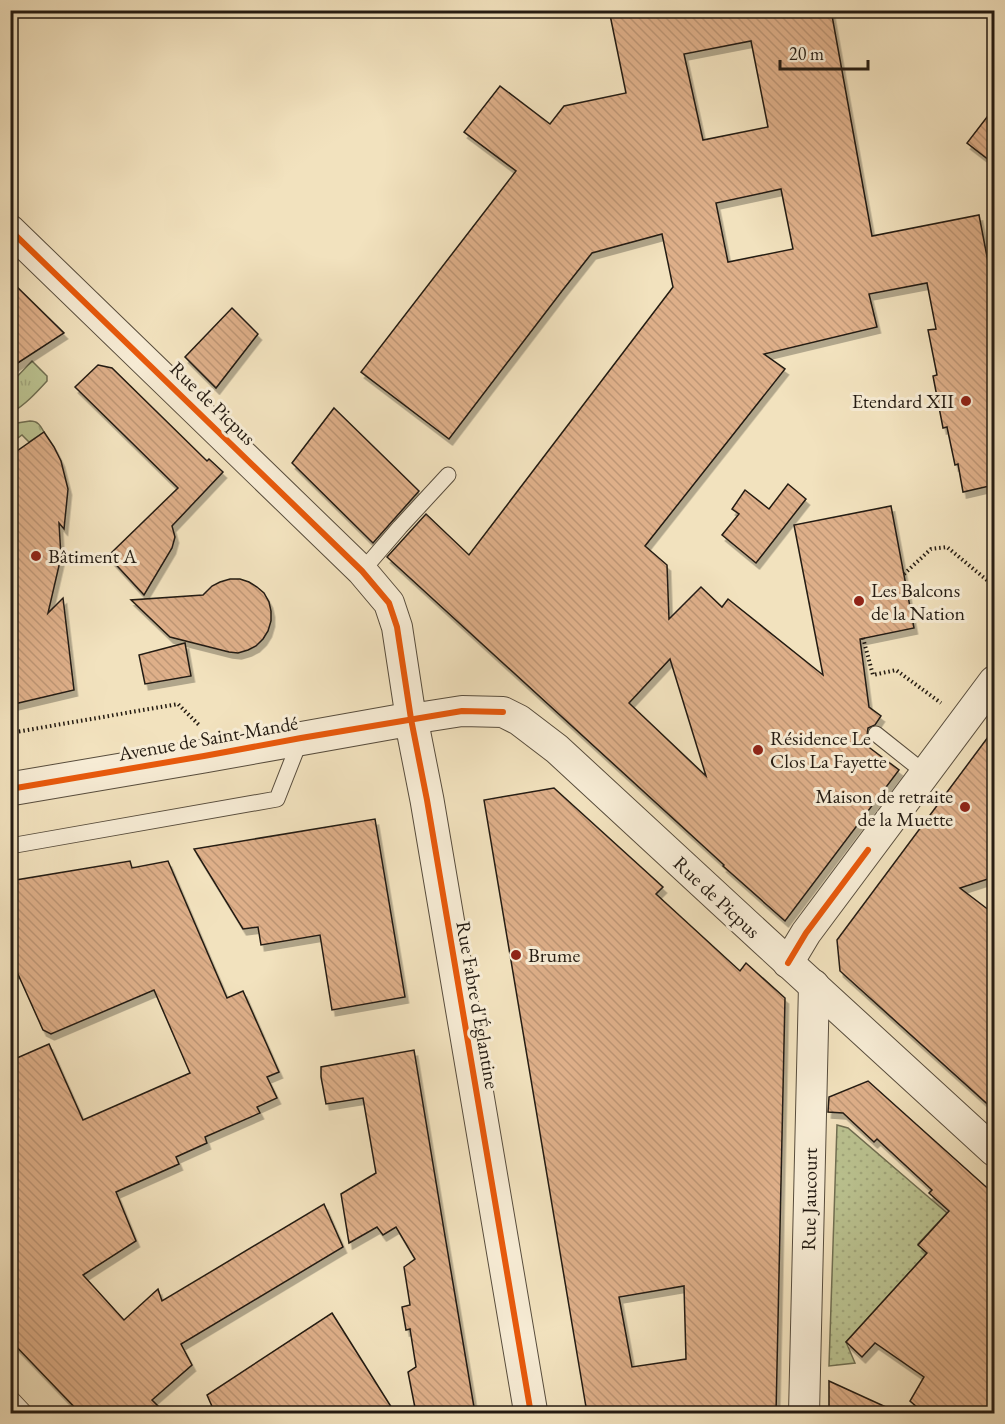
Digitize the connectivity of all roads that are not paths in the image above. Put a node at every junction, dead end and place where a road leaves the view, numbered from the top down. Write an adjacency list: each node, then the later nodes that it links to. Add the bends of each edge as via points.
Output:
1 (10, 230): 3 (street, Rue de Picpus)
2 (448, 475): 3 (lane)
3 (362, 571): 4 (street, Rue de Picpus)
4 (389, 603): 6 (street, Rue Fabre d'Églantine, via 397,627)
5 (994, 681): 9 (street)
6 (411, 719): 8 (street, Avenue de Saint-Mandé); 12 (street, Rue de Picpus, via 462,711 502,712 519,720 557,749); 17 (street, Rue Fabre d'Églantine)
7 (876, 734): 9 (lane)
8 (301, 738): 10 (street, Avenue de Saint-Mandé); 11 (lane, Avenue de Saint-Mandé, via 277,800)
9 (925, 773): 12 (street)
10 (10, 789)
11 (10, 846)
12 (788, 963): 13 (street, Rue de Picpus)
13 (814, 985): 14 (street, Rue de Picpus); 18 (street, Rue Jaucourt)
14 (994, 1151)
15 (10, 1397): 16 (lane)
16 (26, 1413)
17 (531, 1413)
18 (804, 1413)

